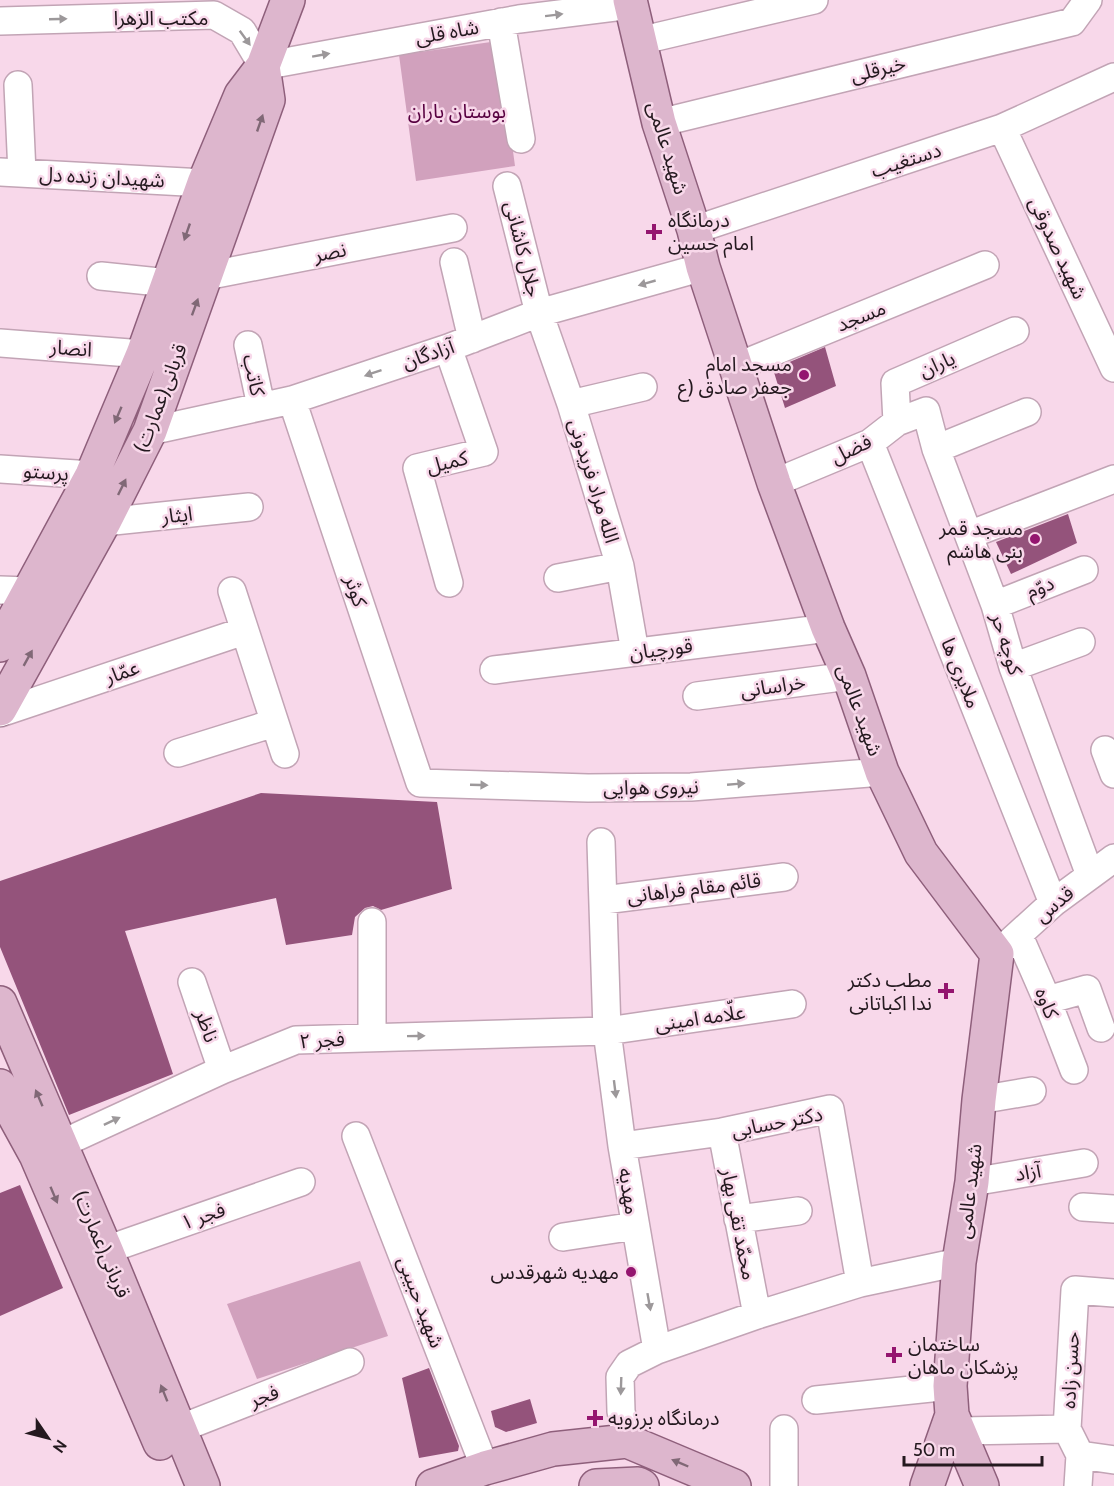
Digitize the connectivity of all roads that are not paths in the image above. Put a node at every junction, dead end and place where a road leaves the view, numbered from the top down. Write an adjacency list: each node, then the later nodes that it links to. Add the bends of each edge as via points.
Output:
1 (288, 0): 8 (main road, (عمارت)قربانی)
2 (814, 0): 7 (street)
3 (1088, 0): 11 (street, خیرقلی, via 1072,22)
4 (630, 3): 5 (street, شاه قلی, one-way to 4); 7 (main road, شهید عالمی)
5 (512, 14): 8 (street, شاه قلی, one-way to 5); 13 (street)
6 (0, 21): 8 (street, مکتب الزهرا, one-way to 8, via 214,15 242,31)
7 (639, 41): 11 (main road, شهید عالمی)
8 (264, 66): 15 (main road, (عمارت)قربانی, via 241,95); 23 (main road, (عمارت)قربانی, one-way to 8, via 268,100)
9 (1114, 77): 12 (street, دستغیب)
10 (18, 85): 14 (street)
11 (659, 123): 18 (main road, شهید عالمی)
12 (1002, 128): 18 (street, دستغیب); 31 (street, شهید صدوقی)
13 (521, 139)
14 (11, 172): 15 (street, شهیدان زنده دل)
15 (204, 183): 24 (main road, (عمارت)قربانی, one-way to 24)
16 (507, 186): 25 (street, جلال کاشانی)
17 (453, 228): 23 (street, نصر)
18 (694, 230): 21 (main road, شهید عالمی)
19 (454, 262): 28 (street)
20 (986, 265): 32 (street, مسجد)
21 (703, 267): 25 (street, آزادگان, one-way to 25); 32 (main road, شهید عالمی)
22 (100, 276): 24 (street)
23 (206, 276): 40 (main road, (عمارت)قربانی, one-way to 23)
24 (169, 283): 30 (main road, (عمارت)قربانی)
25 (539, 313): 28 (street, آزادگان); 35 (street, الله مراد فریدونی)
26 (1015, 331): 39 (street, یاران, via 895,383)
27 (0, 343): 30 (street, انصار)
28 (460, 343): 34 (street, آزادگان, one-way to 34); 53 (street, کمیل, via 484,452 417,468)
29 (248, 345): 36 (street, کاتب)
30 (143, 354): 44 (main road, (عمارت)قربانی, one-way to 44)
31 (1114, 365)
32 (736, 367): 46 (main road, شهید عالمی)
33 (643, 387): 35 (street)
34 (292, 400): 36 (street, آزادگان); 71 (street, کوثر)
35 (571, 404): 50 (street, الله مراد فریدونی)
36 (261, 406): 40 (street, آزادگان)
37 (926, 411): 39 (street, فضل); 42 (street, کوچه حر)
38 (1027, 412): 42 (street)
39 (897, 422): 41 (street, فضل)
40 (150, 431): 48 (main road, (عمارت)قربانی, one-way to 40)
41 (870, 443): 46 (street, فضل); 77 (street, ملایری ها)
42 (936, 449): 49 (street, کوچه حر)
43 (0, 469): 44 (street, پرستو)
44 (92, 475): 54 (main road, (عمارت)قربانی)
45 (1114, 479): 49 (street)
46 (774, 483): 57 (main road, شهید عالمی)
47 (249, 507): 48 (street, ایثار)
48 (104, 522): 66 (main road, (عمارت)قربانی, one-way to 48)
49 (969, 536): 56 (street, کوچه حر)
50 (620, 566): 52 (street); 61 (street, الله مراد فریدونی)
51 (1084, 570): 56 (street, دوّم)
52 (558, 578)
53 (449, 583)
54 (14, 590): 60 (main road, (عمارت)قربانی)
55 (232, 591): 58 (street)
56 (995, 605): 62 (street, کوچه حر)
57 (828, 628): 61 (street, قورچیان); 64 (main road, شهید عالمی)
58 (244, 631): 66 (street, عمّار); 67 (street)
59 (1081, 642): 62 (street)
60 (0, 645)
61 (635, 652): 63 (street, قورچیان)
62 (1013, 667): 74 (street, کوچه حر)
63 (494, 670)
64 (849, 675): 65 (street, خراسانی); 70 (main road, شهید عالمی)
65 (697, 696)
66 (0, 711)
67 (274, 723): 68 (street); 69 (street)
68 (178, 753)
69 (285, 754)
70 (882, 772): 71 (street, نیروی هوایی, one-way to 70, via 691,787); 79 (main road, شهید عالمی, via 921,853)
71 (420, 783)
72 (601, 842): 76 (street, مهدیه)
73 (1114, 858): 74 (street, قدس)
74 (1090, 875): 77 (street, قدس)
75 (784, 877): 76 (street, قائم مقام فراهانی)
76 (604, 900): 85 (street, مهدیه)
77 (1053, 903): 79 (street, قدس)
78 (372, 922): 86 (street)
79 (1008, 945): 81 (street, کاوه); 90 (main road, شهید عالمی)
80 (192, 982): 87 (street, ناظر)
81 (1047, 1000): 84 (street, via 1087,988); 88 (street, کاوه)
82 (0, 1003): 95 (main road, (عمارت)قربانی, one-way to 82)
83 (792, 1004): 85 (street, علّامه امینی)
84 (1101, 1028)
85 (607, 1031): 86 (street, فجر ۲, one-way to 85); 94 (street, مهدیه, one-way to 94)
86 (372, 1037): 87 (street, فجر ۲, via 296,1040)
87 (222, 1070): 95 (street, فجر ۲, one-way to 87)
88 (1074, 1070)
89 (1032, 1091): 90 (street)
90 (979, 1100): 98 (main road, شهید عالمی)
91 (3, 1101): 95 (main road, (عمارت)قربانی)
92 (722, 1132): 94 (street, دکتر حسابی); 102 (street, محمّد تقی بهار); 107 (street, دکتر حسابی, via 830,1109)
93 (356, 1136): 120 (street, شهید حبیبی)
94 (622, 1146): 103 (street, مهدیه)
95 (48, 1150): 105 (main road, (عمارت)قربانی); 121 (main road, (عمارت)قربانی, one-way to 121)
96 (1084, 1163): 98 (street, آزاد)
97 (301, 1182): 105 (street, فجر ۱)
98 (972, 1182): 106 (main road, شهید عالمی)
99 (1083, 1207): 100 (street)
100 (1114, 1209)
101 (798, 1211): 102 (street)
102 (738, 1219): 109 (street, محمّد تقی بهار)
103 (635, 1226): 104 (street); 110 (street, مهدیه, one-way to 110)
104 (563, 1237)
105 (106, 1250): 114 (main road, (عمارت)قربانی, one-way to 105)
106 (959, 1262): 107 (street); 113 (main road, شهید عالمی)
107 (860, 1283): 109 (street)
108 (1114, 1293): 116 (street, حسن زاده, via 1075,1290)
109 (757, 1315): 110 (street)
110 (657, 1350): 117 (street, one-way to 117, via 629,1364 620,1377)
111 (350, 1362): 114 (street, فجر)
112 (816, 1400): 113 (street)
113 (954, 1411): 116 (street); 128 (main road, شهید عالمی); 129 (main road, شهید عالمی)
114 (179, 1429): 122 (main road, (عمارت)قربانی)
115 (784, 1429): 127 (street)
116 (1067, 1429): 118 (street, حسن زاده)
117 (627, 1441): 120 (main road, via 553,1449); 126 (main road, one-way to 117)
118 (1080, 1455): 119 (street); 130 (street)
119 (1114, 1460)
120 (485, 1468): 123 (main road)
121 (180, 1486)
122 (203, 1486)
123 (433, 1486)
124 (596, 1486): 125 (main road)
125 (642, 1486)
126 (734, 1486)
127 (784, 1486)
128 (927, 1486)
129 (982, 1486)
130 (1078, 1486)

